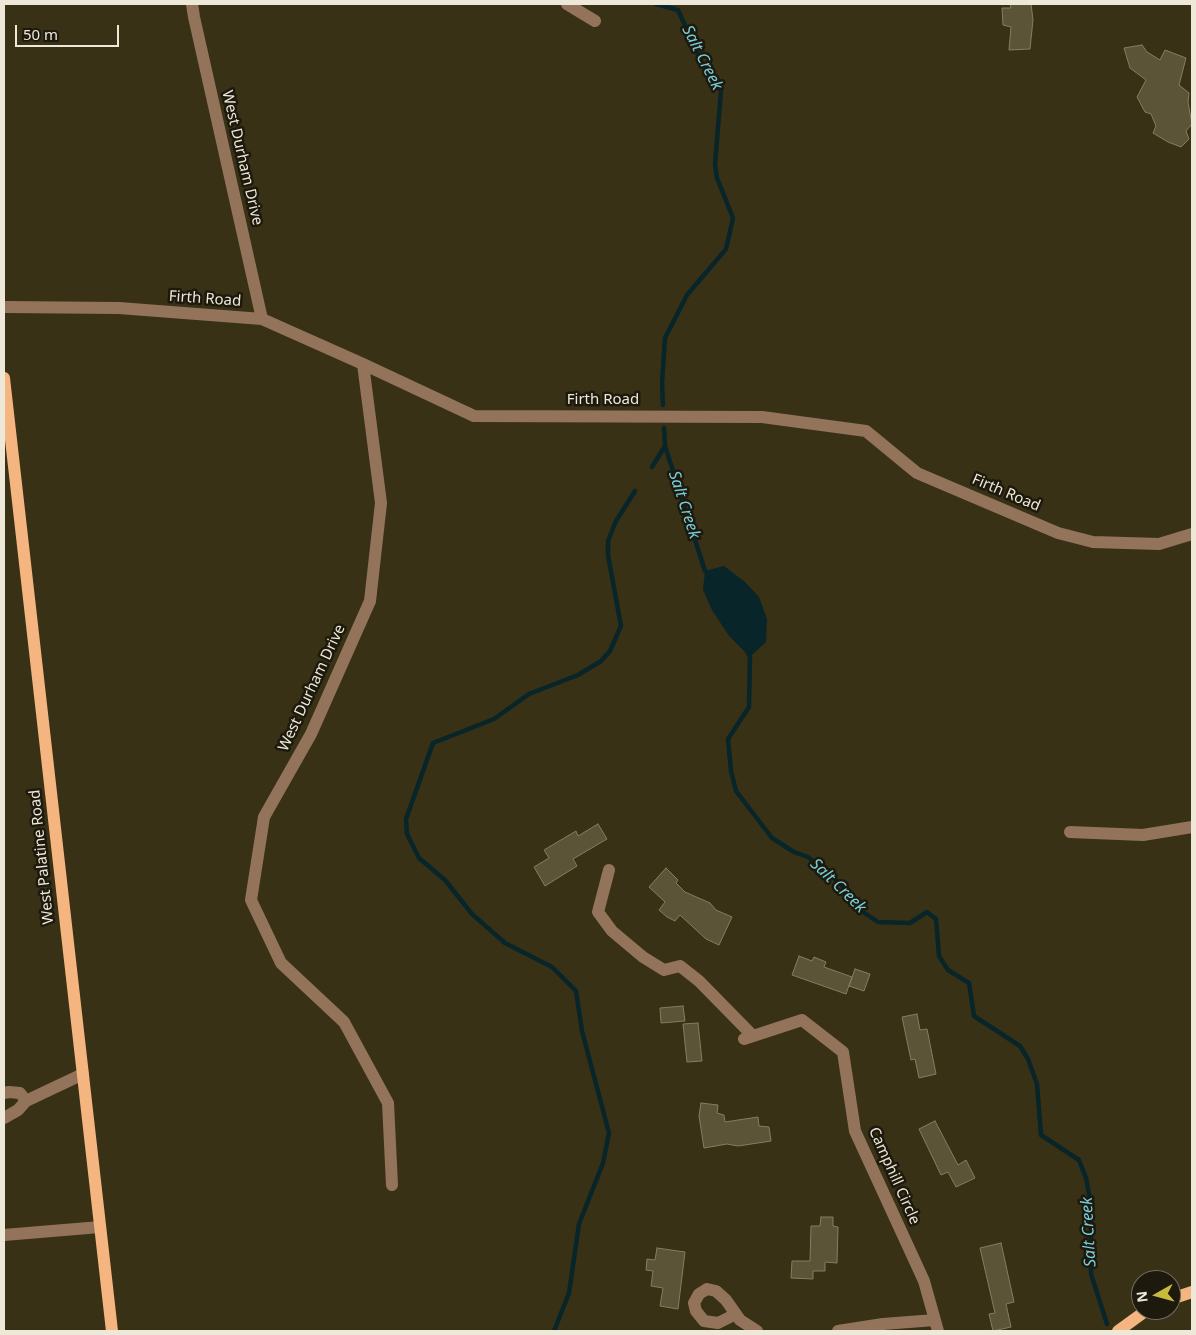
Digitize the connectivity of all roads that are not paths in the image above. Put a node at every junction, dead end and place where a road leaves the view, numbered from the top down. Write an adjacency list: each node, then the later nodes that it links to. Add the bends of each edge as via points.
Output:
1 (192, 4): 5 (street, West Durham Drive)
2 (567, 4): 3 (street)
3 (595, 21)
4 (4, 306): 5 (street, Firth Road, via 119,308)
5 (262, 320): 6 (street, Firth Road)
6 (363, 364): 8 (street, Firth Road, via 474,416 762,417 866,431 917,473 1058,532 1093,542 1159,544); 16 (street, West Durham Drive, via 382,503 370,601 311,734 264,817 251,900 281,963 344,1022 388,1103)
7 (4, 378): 12 (main road, West Palatine Road)
8 (1192, 534)
9 (1192, 827): 10 (street, via 1143,834)
10 (1070, 832)
11 (609, 870): 21 (street, Camphill Circle, via 598,912 612,931 643,956 664,970 680,966 699,981 749,1037 802,1020 843,1052 855,1130 924,1281)
12 (83, 1074): 14 (street); 17 (main road, West Palatine Road)
13 (4, 1093): 14 (street, via 20,1094)
14 (26, 1101): 15 (street)
15 (4, 1118)
16 (392, 1185)
17 (100, 1227): 18 (street); 22 (main road, West Palatine Road)
18 (4, 1235)
19 (736, 1314): 23 (street)
20 (1134, 1320): 25 (main road)
21 (937, 1326): 24 (street, via 883,1324)
22 (112, 1331)
23 (757, 1331)
24 (838, 1331)
25 (1118, 1331)

